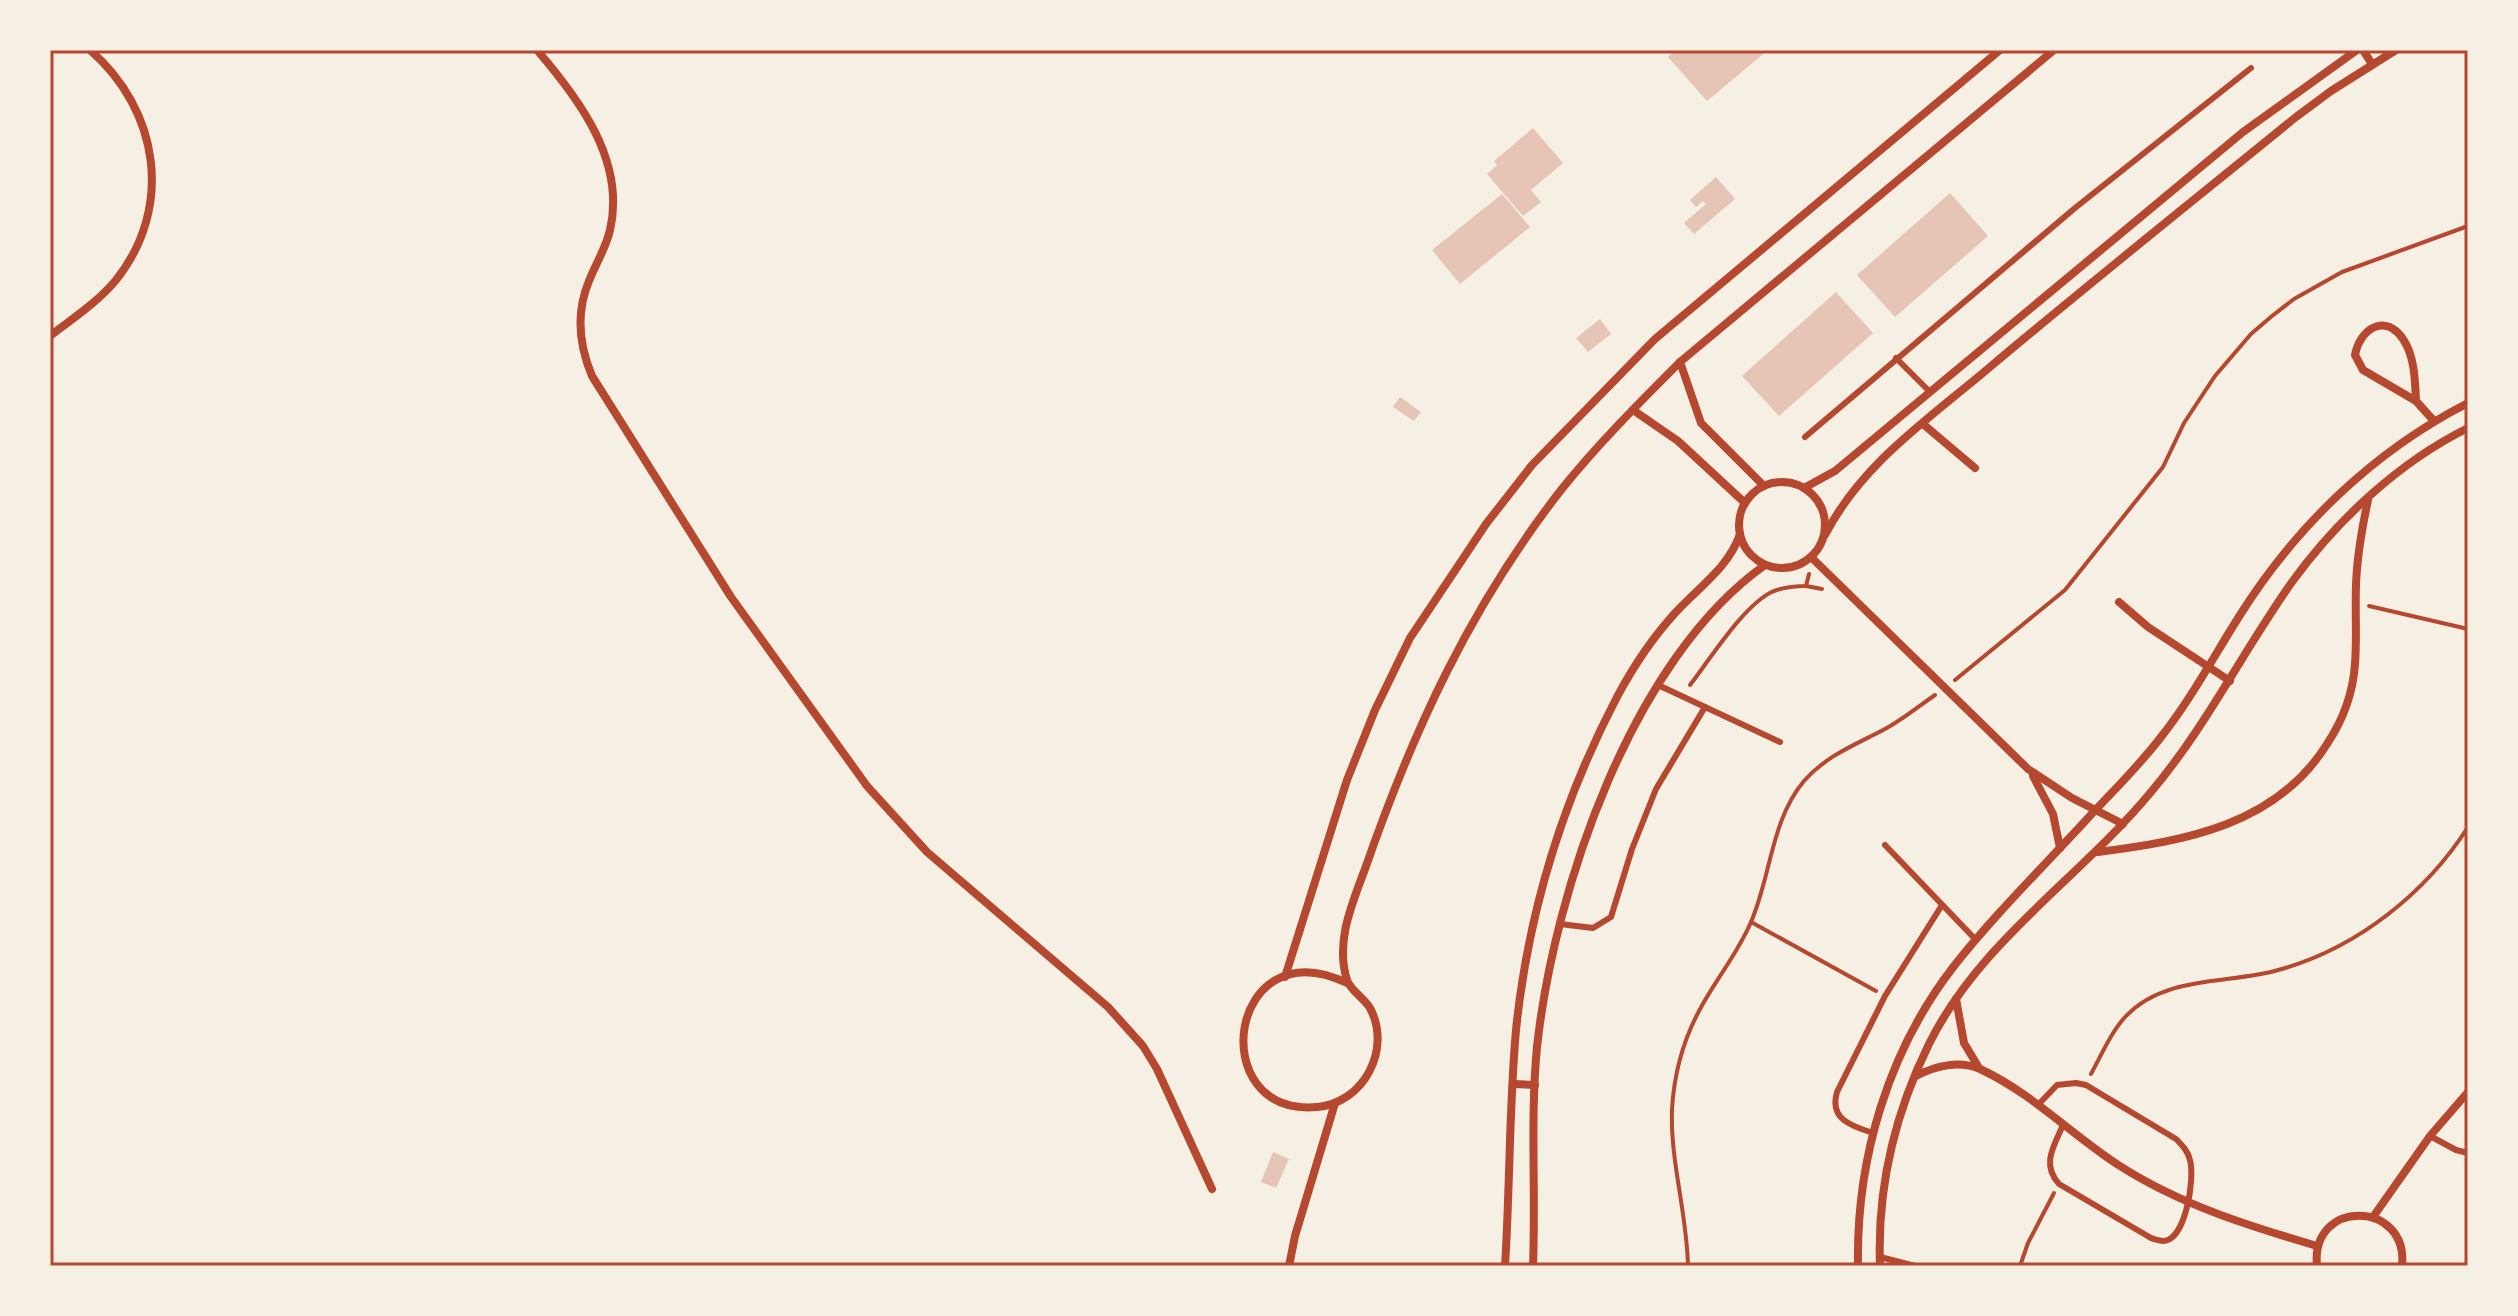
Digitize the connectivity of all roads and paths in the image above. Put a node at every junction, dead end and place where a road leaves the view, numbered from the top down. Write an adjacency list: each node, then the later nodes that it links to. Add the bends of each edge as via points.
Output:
1 (90, 50): 11 (street, via 129,93 143,123 152,189 146,223 115,282)
2 (537, 50): 70 (street, via 599,139 611,172 611,229 581,309 581,343 592,376 731,597 867,786 927,852 1108,1007 1143,1046)
3 (2000, 50): 53 (street, via 1655,339 1532,465 1495,512 1410,638 1375,710 1347,780)
4 (2054, 50): 13 (street)
5 (2357, 50): 14 (street, via 2243,132)
6 (2363, 50): 8 (street)
7 (2396, 50): 8 (street)
8 (2372, 64): 19 (street, via 2284,127)
9 (2251, 68): 12 (lane)
10 (2468, 226): 38 (path, via 2342,272 2251,334 2215,376 2163,467 2065,590)
11 (50, 336)
12 (1896, 358): 14 (lane); 21 (lane)
13 (1680, 362): 17 (street); 23 (street, via 1701,423)
14 (1929, 391): 24 (street, via 1835,471)
15 (2416, 401): 15 (street, via 2363,370 2355,355 2358,339 2369,329 2383,326 2404,340); 18 (street)
16 (2468, 403): 18 (street)
17 (1633, 410): 26 (street, via 1678,441); 54 (street, via 1562,489 1452,660 1395,783 1345,925)
18 (2434, 421): 35 (street, via 2376,462 2317,516 2264,580)
19 (1923, 424): 22 (street); 28 (street, via 1855,486)
20 (2466, 432): 25 (street, via 2414,462)
21 (1805, 437)
22 (1975, 468)
23 (1764, 486): 24 (street, via 1788,483); 26 (street)
24 (1804, 488): 28 (street, via 1823,512)
25 (2369, 497): 33 (street); 36 (street, via 2293,582)
26 (1745, 503): 27 (street)
27 (1740, 534): 30 (street, via 1749,552); 59 (street, via 1725,563 1643,654 1578,781 1532,929)
28 (1825, 535): 29 (street)
29 (1811, 557): 30 (street, via 1789,567); 31 (street)
30 (1765, 565): 37 (street, via 1713,609)
31 (1820, 565): 38 (street); 39 (path, via 1806,586 1773,591 1753,604)
32 (2119, 602): 35 (street)
33 (2355, 602): 34 (path); 48 (street, via 2355,662 2346,708 2323,752 2291,788 2248,816 2207,832)
34 (2468, 629)
35 (2208, 668): 36 (street); 43 (street, via 2163,736)
36 (2230, 681): 44 (street, via 2179,758)
37 (1658, 685): 39 (lane); 51 (street, via 1598,806)
38 (1945, 688): 42 (street); 50 (path, via 1888,728 1833,756 1802,783 1782,818)
39 (1681, 696): 40 (lane)
40 (1705, 707): 41 (lane); 51 (lane, via 1649,804 1611,917 1593,928)
41 (1780, 742)
42 (2028, 769): 43 (street); 47 (street, via 2050,806)
43 (2095, 810): 44 (street); 47 (street)
44 (2123, 824): 48 (street)
45 (2468, 828): 61 (path, via 2405,903 2327,951 2281,970 2184,985 2142,1002 2125,1017)
46 (1885, 845): 49 (lane)
47 (2060, 848): 52 (street)
48 (2097, 852): 56 (street, via 2013,929)
49 (1942, 905): 52 (lane); 55 (lane)
50 (1751, 922): 55 (path); 78 (path, via 1695,1020 1675,1081 1673,1137)
51 (1560, 924): 60 (street, via 1543,1007)
52 (1976, 940): 66 (street, via 1913,1031)
53 (1285, 977): 54 (street, via 1317,972); 63 (street, via 1258,996 1249,1010 1242,1041 1247,1065 1260,1086 1287,1104)
54 (1347, 983): 63 (street, via 1370,1007 1376,1022 1376,1055 1362,1084)
55 (1885, 996): 66 (lane, via 1834,1099 1843,1121)
56 (1956, 999): 57 (street, via 1960,1028); 58 (street)
57 (1979, 1068): 58 (street, via 1946,1065); 64 (street)
58 (1914, 1077): 74 (street, via 1885,1179)
59 (1513, 1084): 60 (street); 76 (street)
60 (1535, 1085): 77 (street)
61 (2086, 1085): 64 (lane, via 2057,1085); 71 (lane, via 2184,1147 2192,1169)
62 (2468, 1092): 67 (street)
63 (1335, 1103): 75 (street)
64 (2038, 1105): 65 (street)
65 (2063, 1125): 69 (lane, via 2048,1163); 71 (street, via 2123,1168)
66 (1873, 1133): 79 (street, via 1859,1202)
67 (2430, 1136): 68 (lane); 72 (street)
68 (2468, 1153)
69 (2059, 1184): 71 (lane, via 2162,1241 2180,1228); 81 (path)
70 (1212, 1189)
71 (2188, 1202): 73 (street)
72 (2373, 1217): 73 (street, via 2354,1215 2335,1222); 83 (street, via 2397,1238)
73 (2317, 1246): 82 (street)
74 (1880, 1262): 80 (lane)
75 (1289, 1266)
76 (1505, 1266)
77 (1533, 1266)
78 (1688, 1266)
79 (1858, 1266)
80 (1915, 1266)
81 (2020, 1266)
82 (2317, 1266)
83 (2402, 1266)

